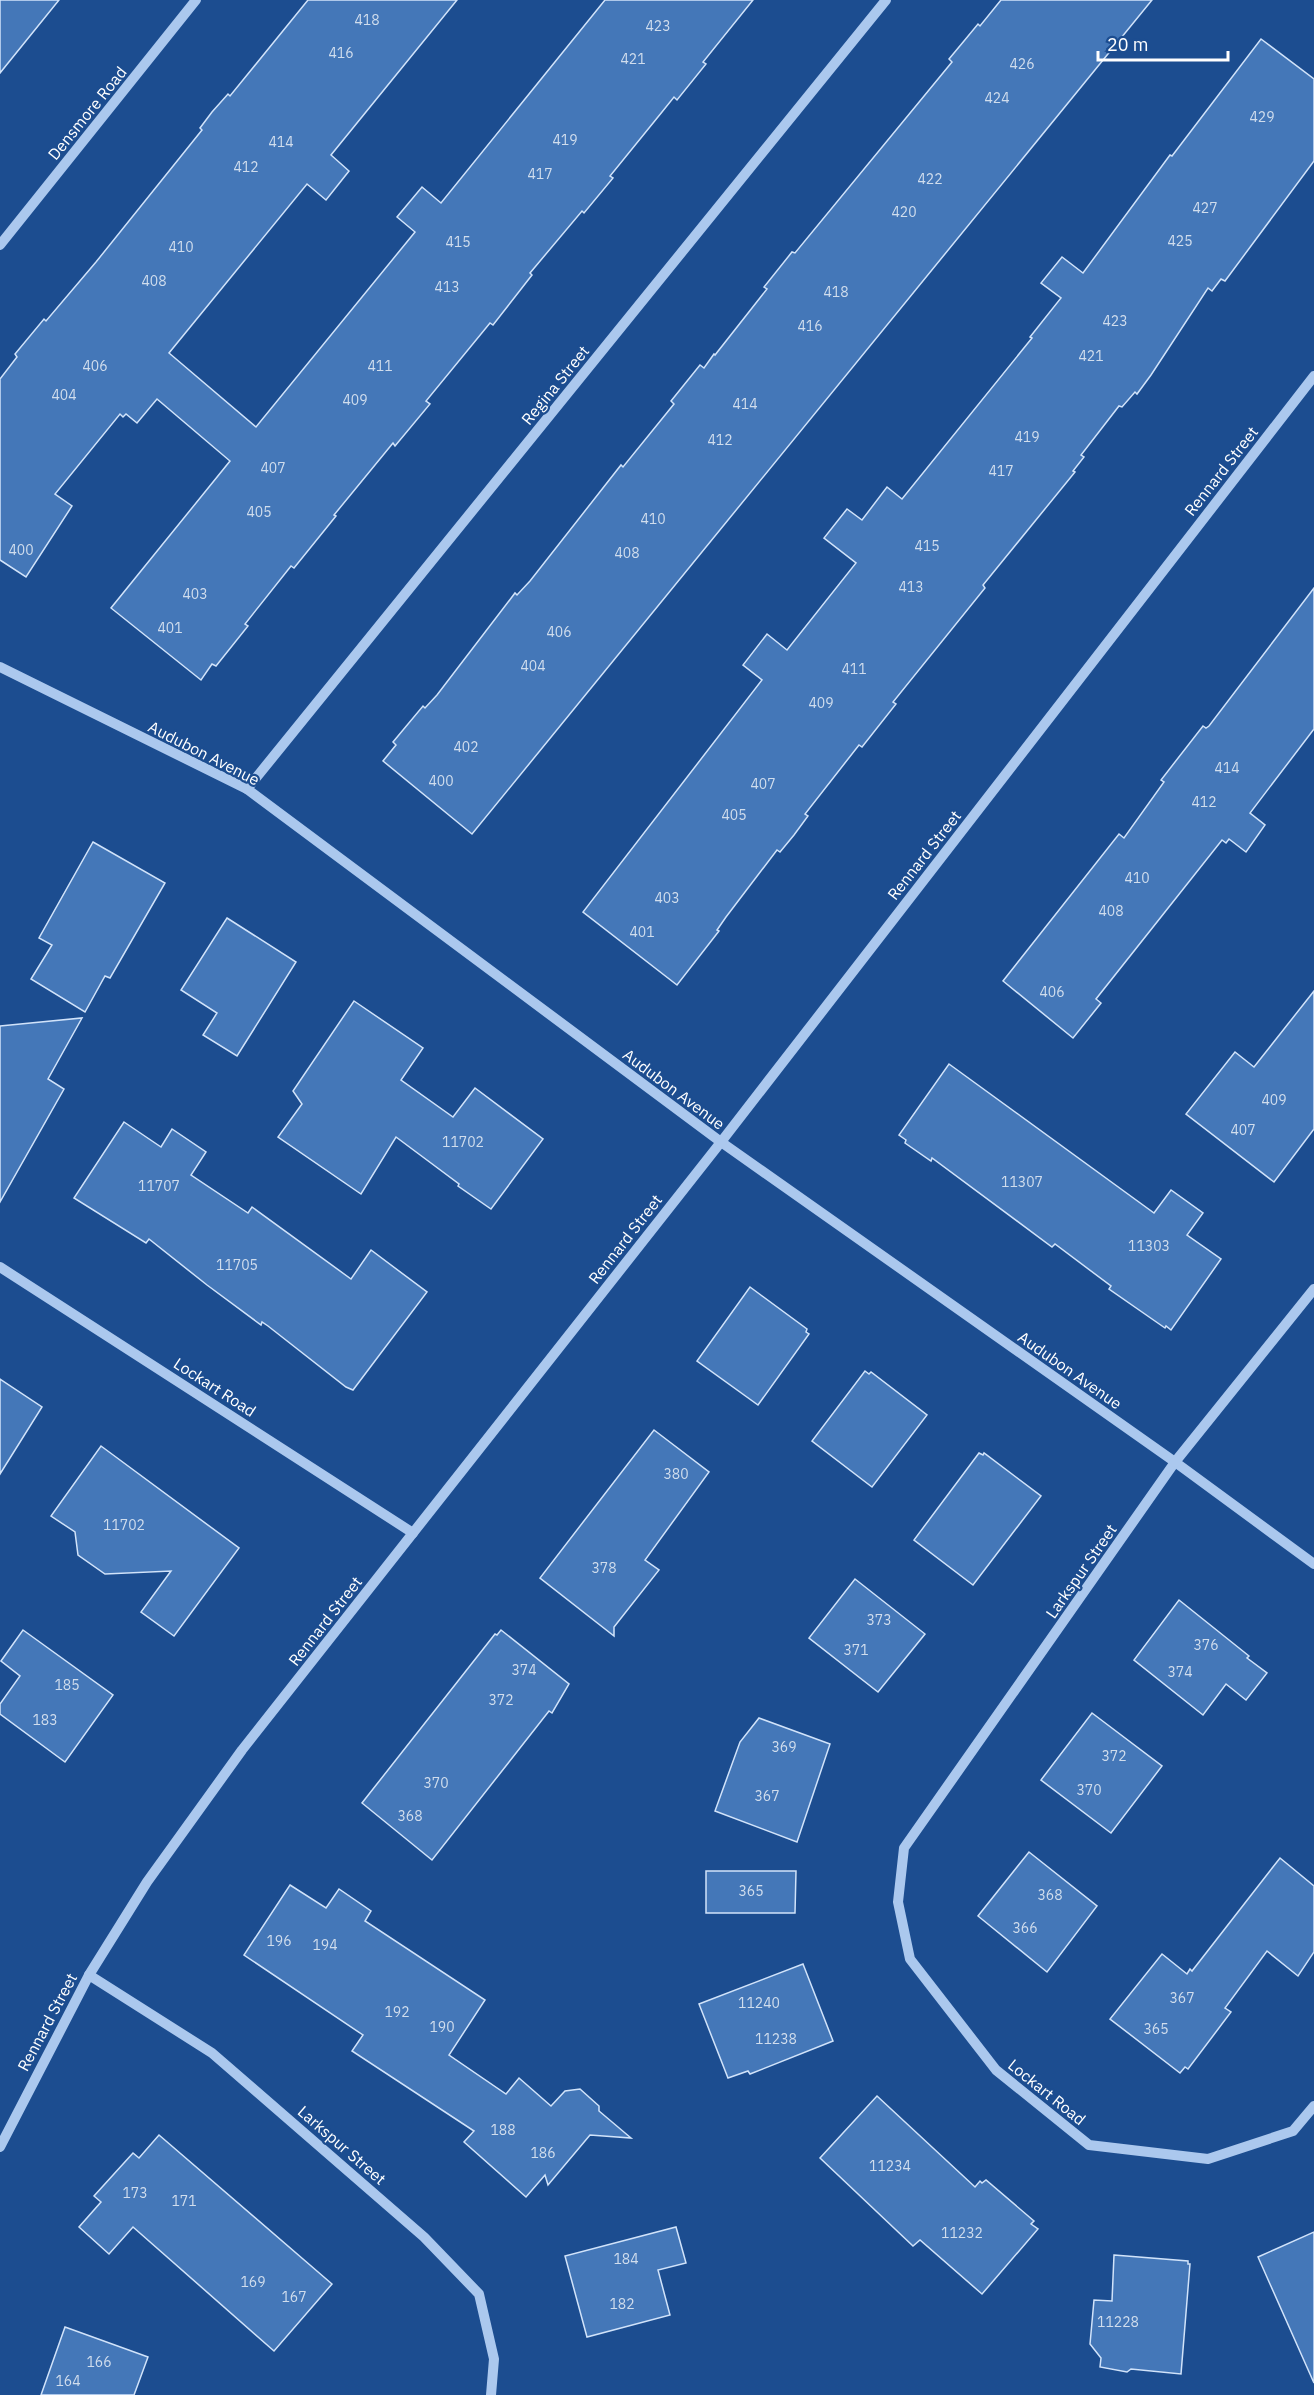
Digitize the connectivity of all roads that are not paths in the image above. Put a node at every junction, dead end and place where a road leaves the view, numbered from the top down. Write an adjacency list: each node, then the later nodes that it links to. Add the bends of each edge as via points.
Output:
1 (196, 0): 3 (street, Densmore Road)
2 (886, 0): 6 (street, Regina Street)
3 (0, 245)
4 (1314, 376): 7 (street, Rennard Street)
5 (0, 667): 6 (street, Audubon Avenue)
6 (247, 789): 7 (street, Audubon Avenue)
7 (721, 1142): 10 (street, Audubon Avenue); 11 (street, Rennard Street)
8 (0, 1267): 11 (street, Lockart Road)
9 (1314, 1289): 10 (street, Larkspur Street)
10 (1175, 1462): 12 (street, Audubon Avenue); 13 (street, Larkspur Street, via 904,1848)
11 (413, 1533): 14 (street, Rennard Street, via 242,1750 147,1882)
12 (1314, 1564)
13 (900, 1884): 15 (street, Lockart Road, via 898,1902 910,1959 996,2070 1089,2145 1208,2159 1293,2131)
14 (89, 1975): 16 (street, Rennard Street); 17 (street, Larkspur Street, via 212,2053 424,2237 479,2294 494,2359)
15 (1314, 2106)
16 (0, 2147)
17 (491, 2395)

